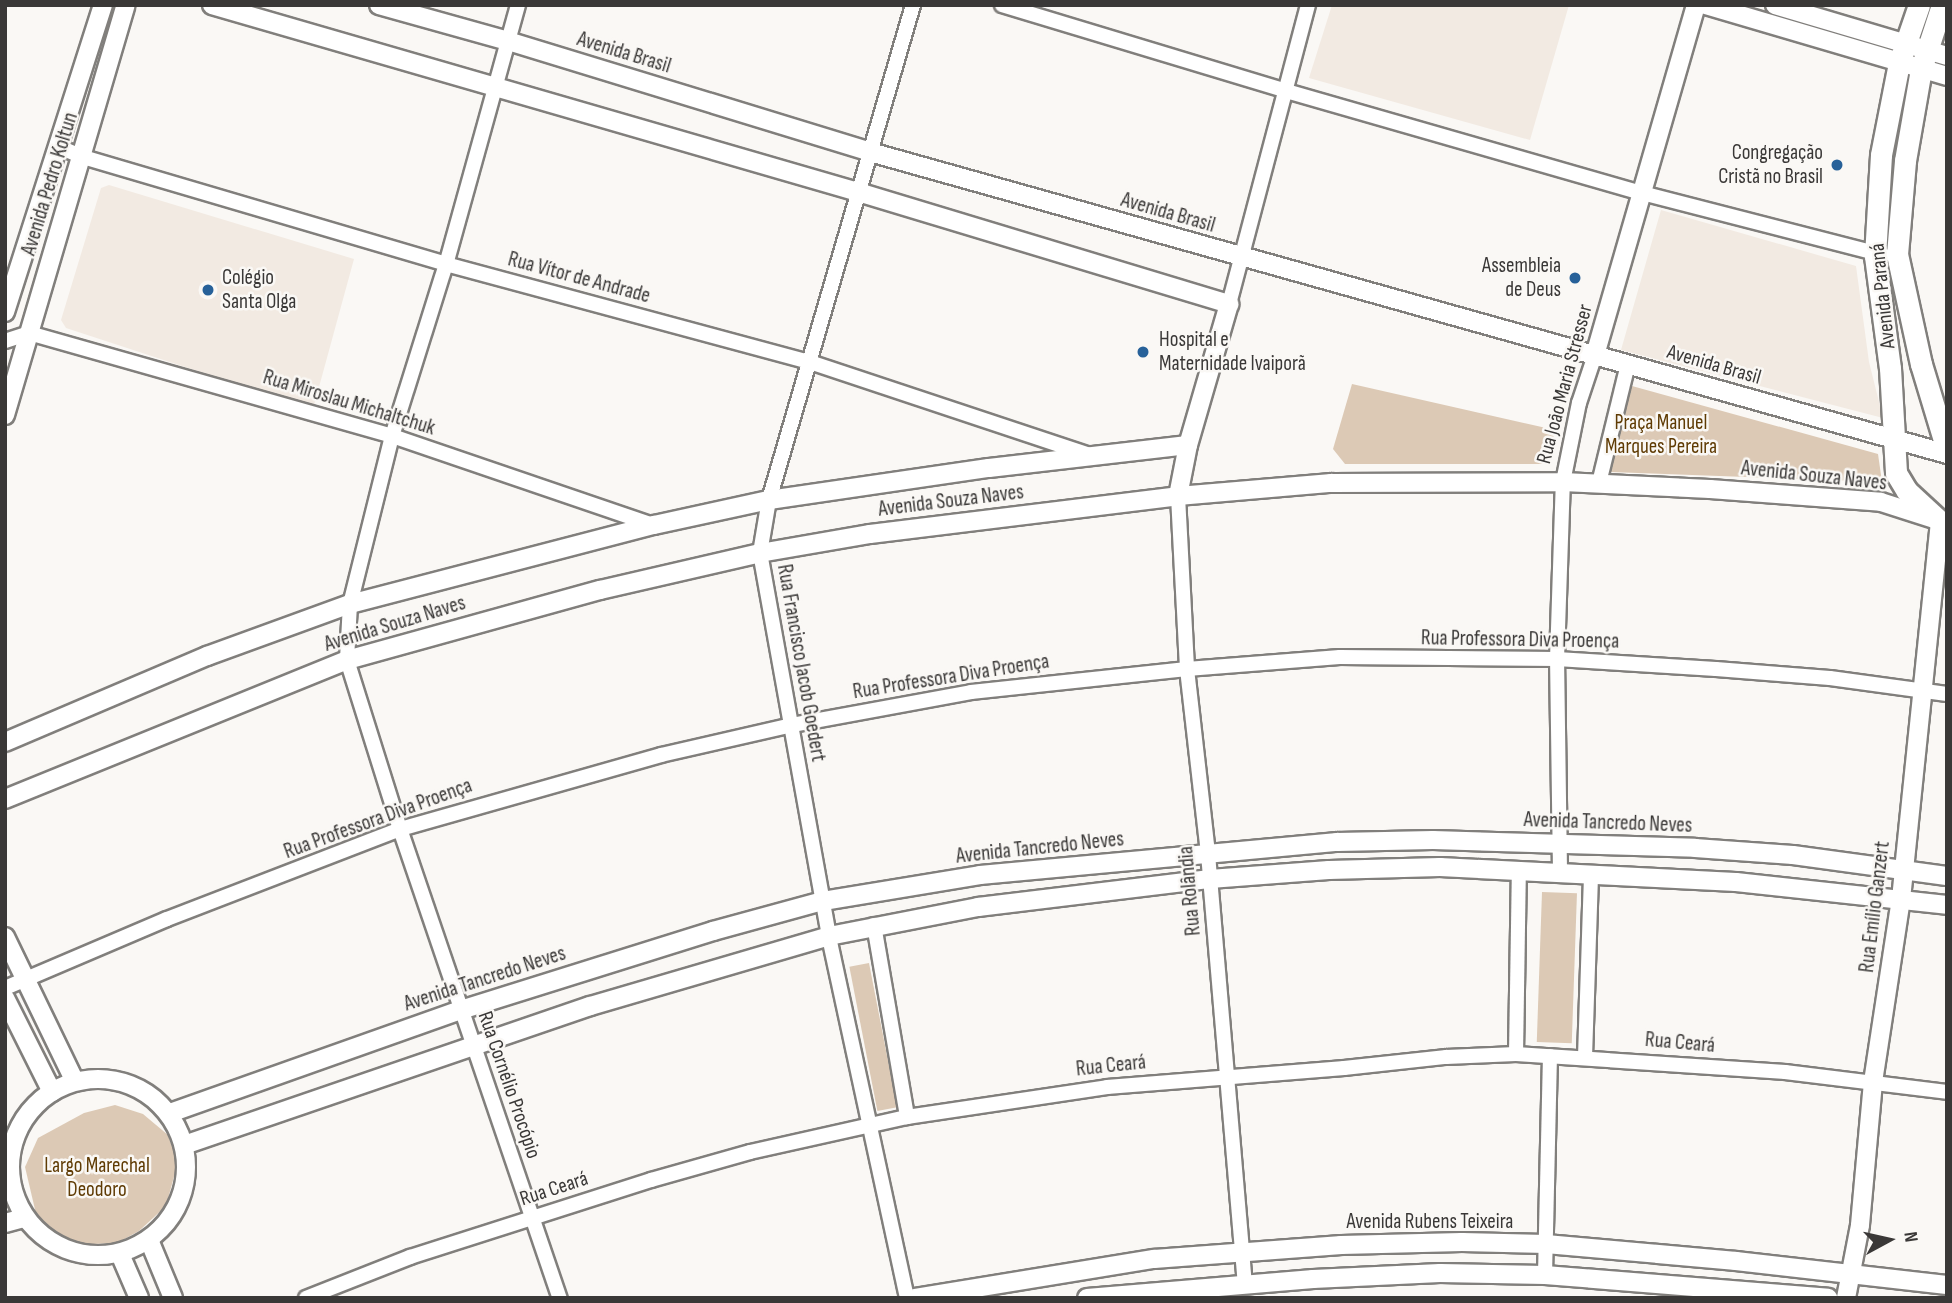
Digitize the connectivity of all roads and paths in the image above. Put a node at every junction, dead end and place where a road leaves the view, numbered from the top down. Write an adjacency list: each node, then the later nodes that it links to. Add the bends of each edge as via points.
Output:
1 (103, 5): 19 (street, Avenida Pedro Koltun)
2 (126, 5): 21 (street, Avenida Pedro Koltun)
3 (212, 5): 17 (street)
4 (379, 5): 14 (street, Avenida Brasil)
5 (518, 5): 14 (street, Rua Cornélio Procópio)
6 (914, 5): 20 (street, Rua Francisco Jacob Goedert)
7 (1002, 5): 18 (street)
8 (1308, 5): 18 (street)
9 (1696, 5): 23 (street, Rua João Maria Stresser)
10 (1706, 5): 15 (street)
11 (1775, 5): 15 (street)
12 (1919, 5): 15 (main road, Avenida Paraná)
13 (1942, 5): 15 (main road, Avenida Paraná)
14 (508, 41): 17 (street, Rua Cornélio Procópio); 20 (street, Avenida Brasil)
15 (1920, 57): 16 (street); 24 (main road, Avenida Paraná); 25 (main road, Avenida Paraná, via 1881,155)
16 (1947, 76)
17 (494, 88): 22 (street); 27 (street, Rua Cornélio Procópio)
18 (1286, 91): 23 (street); 26 (street)
19 (57, 146): 21 (street, Rua Vítor de Andrade); 29 (street, Avenida Pedro Koltun)
20 (870, 152): 22 (street, Rua Francisco Jacob Goedert); 26 (street, Avenida Brasil)
21 (83, 156): 27 (street, Rua Vítor de Andrade); 30 (street, Avenida Pedro Koltun)
22 (859, 192): 28 (street); 33 (street, Rua Francisco Jacob Goedert)
23 (1642, 193): 25 (street); 32 (street, Rua João Maria Stresser)
24 (1897, 254): 25 (street); 39 (main road, Avenida Paraná, via 1921,364)
25 (1875, 256): 37 (main road, Avenida Paraná)
26 (1241, 257): 28 (street); 32 (street, Avenida Brasil)
27 (446, 264): 33 (street, Rua Vítor de Andrade); 36 (street, Rua Cornélio Procópio)
28 (1229, 304): 38 (street)
29 (5, 312)
30 (29, 333): 31 (street); 35 (street, Avenida Pedro Koltun); 36 (street, Rua Miroslau Michaltchuk)
31 (5, 341)
32 (1595, 355): 34 (street, Avenida Brasil); 41 (street, Rua João Maria Stresser, via 1579,403)
33 (810, 362): 40 (street, Rua Vítor de Andrade); 44 (street, Rua Francisco Jacob Goedert)
34 (1628, 364): 37 (street, Avenida Brasil); 42 (street)
35 (5, 415)
36 (392, 436): 46 (street, Rua Miroslau Michaltchuk); 48 (street, Rua Cornélio Procópio)
37 (1896, 439): 39 (street, Avenida Brasil); 45 (main road, Avenida Paraná, via 1900,483)
38 (1188, 445): 40 (street, Avenida Souza Naves); 43 (street)
39 (1947, 452)
40 (1089, 455): 44 (street, Avenida Souza Naves)
41 (1563, 482): 42 (street, Avenida Souza Naves); 43 (street, Avenida Souza Naves, via 1331,483); 49 (street, Rua João Maria Stresser)
42 (1599, 483): 45 (street, Avenida Souza Naves, via 1881,502)
43 (1178, 496): 47 (street, Avenida Souza Naves, via 870,534); 51 (street, Rua Rolândia)
44 (769, 500): 46 (street, Avenida Souza Naves); 47 (street, Rua Francisco Jacob Goedert)
45 (1945, 521): 52 (street, Rua Emílio Ganzert)
46 (653, 525): 48 (street, Avenida Souza Naves)
47 (760, 553): 50 (street, Avenida Souza Naves, via 600,590); 54 (street, Rua Francisco Jacob Goedert)
48 (350, 604): 50 (street, Rua Cornélio Procópio); 55 (street, Avenida Souza Naves, via 207,656)
49 (1558, 659): 51 (street, Rua Professora Diva Proença, via 1340,657); 52 (street, Rua Professora Diva Proença, via 1830,678); 58 (street, Rua João Maria Stresser)
50 (347, 660): 56 (street, Avenida Souza Naves); 57 (street, Rua Cornélio Procópio)
51 (1187, 669): 54 (street, Rua Professora Diva Proença, via 971,692); 59 (street, Rua Rolândia)
52 (1922, 691): 53 (street, Rua Professora Diva Proença); 62 (street, Rua Emílio Ganzert)
53 (1947, 694)
54 (792, 725): 57 (street, Rua Professora Diva Proença, via 540,787); 67 (street, Rua Francisco Jacob Goedert)
55 (5, 742)
56 (5, 799)
57 (400, 829): 72 (street, Rua Professora Diva Proença); 75 (street, Rua Cornélio Procópio)
58 (1561, 844): 59 (street, Avenida Tancredo Neves, via 1337,842); 61 (street, Rua João Maria Stresser); 62 (street, Avenida Tancredo Neves, via 1779,854)
59 (1208, 854): 65 (street, Rua Rolândia); 67 (street, Avenida Tancredo Neves, via 980,876)
60 (1519, 869): 61 (street); 65 (street, via 1343,870); 77 (street)
61 (1560, 871): 63 (street)
62 (1904, 871): 64 (street, Avenida Tancredo Neves); 66 (street, Rua Emílio Ganzert)
63 (1591, 873): 66 (street); 79 (street)
64 (1947, 876)
65 (1210, 880): 69 (street, via 978,907); 80 (street, Rua Rolândia)
66 (1901, 899): 68 (street); 82 (street, Rua Emílio Ganzert)
67 (823, 901): 70 (street, Rua Francisco Jacob Goedert); 75 (street, Avenida Tancredo Neves)
68 (1947, 905)
69 (874, 925): 70 (street); 86 (street)
70 (830, 936): 76 (street); 87 (street, Rua Francisco Jacob Goedert)
71 (5, 937): 72 (street)
72 (23, 978): 73 (street, Rua Professora Diva Proença); 81 (street)
73 (5, 988)
74 (5, 998): 83 (street)
75 (461, 1010): 76 (street, Rua Cornélio Procópio); 85 (street, Avenida Tancredo Neves)
76 (476, 1046): 88 (street); 90 (street, Rua Cornélio Procópio)
77 (1516, 1054): 78 (street, Rua Ceará); 80 (street, Rua Ceará)
78 (1550, 1056): 79 (street, Rua Ceará); 94 (street)
79 (1586, 1057): 82 (street, Rua Ceará)
80 (1226, 1076): 86 (street, Rua Ceará, via 1107,1087); 95 (street, Rua Rolândia)
81 (74, 1080): 83 (street); 85 (street, via 112,1078 148,1093)
82 (1873, 1082): 84 (street, Rua Ceará); 97 (street, Rua Emílio Ganzert, via 1860,1225)
83 (52, 1092): 89 (street, via 22,1119 10,1151)
84 (1947, 1092)
85 (170, 1113): 88 (street)
86 (907, 1117): 87 (street, Rua Ceará)
87 (869, 1124): 90 (street, Rua Ceará, via 750,1152); 105 (street, Rua Francisco Jacob Goedert)
88 (184, 1146): 93 (street, via 185,1181 173,1214)
89 (8, 1186): 91 (street)
90 (533, 1217): 103 (street, Rua Ceará, via 410,1257); 104 (street, Rua Cornélio Procópio)
91 (24, 1218): 92 (street); 96 (street, via 50,1243 84,1255)
92 (5, 1223)
93 (149, 1240): 96 (street); 102 (street)
94 (1546, 1244): 95 (street, Avenida Rubens Teixeira, via 1394,1243); 97 (street, Avenida Rubens Teixeira); 98 (street)
95 (1241, 1251): 99 (street, Rua Rolândia); 106 (street, Avenida Rubens Teixeira, via 1117,1265)
96 (120, 1254): 101 (street)
97 (1850, 1272): 100 (street, Avenida Rubens Teixeira); 109 (street, Rua Emílio Ganzert)
98 (1545, 1275): 99 (street, via 1440,1273); 108 (street)
99 (1245, 1283): 107 (street)
100 (1947, 1285)
101 (139, 1298)
102 (173, 1298)
103 (306, 1298)
104 (560, 1298)
105 (907, 1298)
106 (915, 1298)
107 (1087, 1298)
108 (1828, 1298)
109 (1846, 1298)

